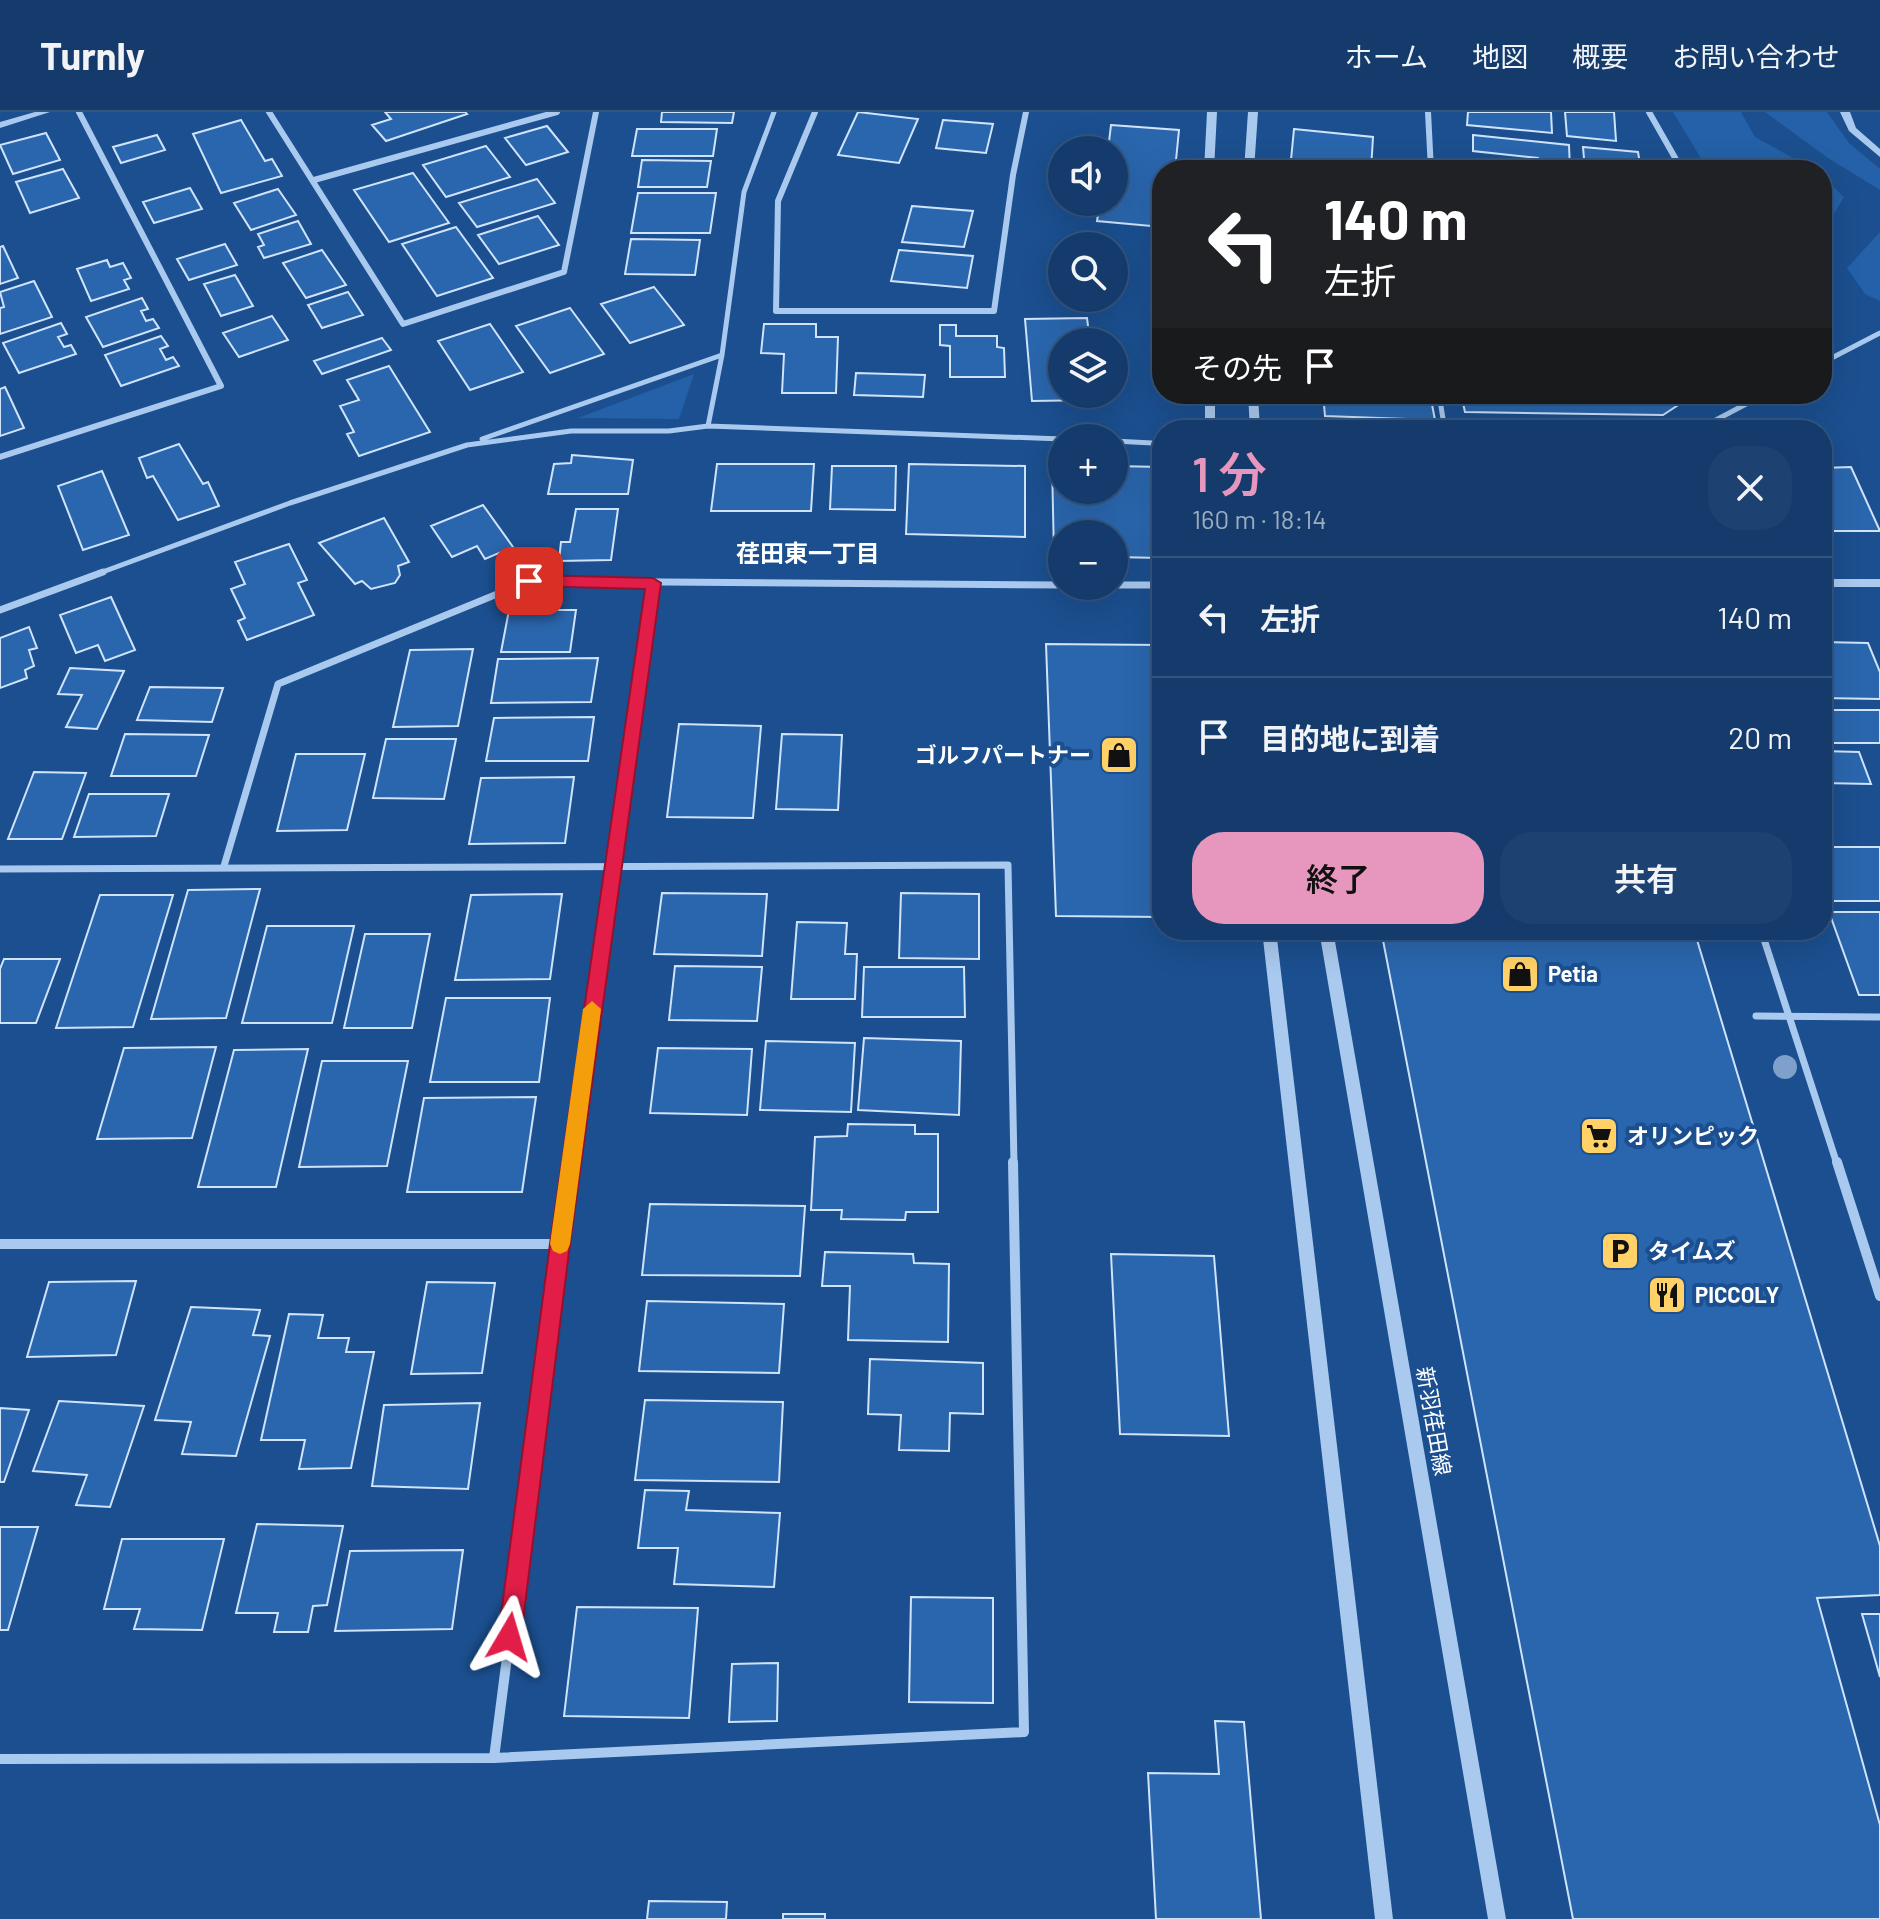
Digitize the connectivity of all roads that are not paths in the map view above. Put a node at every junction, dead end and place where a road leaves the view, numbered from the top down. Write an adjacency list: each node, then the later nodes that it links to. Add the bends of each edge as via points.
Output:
1 (45, 112): 14 (street)
2 (79, 112): 31 (street, via 221,386)
3 (269, 112): 20 (street)
4 (557, 112): 20 (street)
5 (596, 112): 20 (street, via 564,272 403,324)
6 (774, 112): 22 (street, via 744,192)
7 (815, 112): 8 (street, via 778,201 776,311 994,311)
8 (1026, 112)
9 (1212, 112): 16 (street)
10 (1253, 112): 17 (street)
11 (1428, 112): 18 (street)
12 (1649, 112): 19 (street)
13 (1845, 112): 15 (street, via 1852,129)
14 (0, 125)
15 (1880, 154)
16 (1210, 160)
17 (1250, 160)
18 (1430, 160)
19 (1676, 160)
20 (314, 180)
21 (1880, 333): 23 (street)
22 (722, 355): 26 (street); 30 (street)
23 (1832, 358)
24 (1746, 404): 25 (street)
25 (1716, 420)
26 (708, 426): 27 (street); 30 (street, via 571,431)
27 (1048, 438)
28 (1128, 442): 29 (street)
29 (1152, 443)
30 (467, 445): 38 (street, via 290,503)
31 (0, 457)
32 (653, 583): 35 (street); 39 (street); 40 (street, via 529,581 278,684)
33 (1832, 583): 34 (street)
34 (1880, 583)
35 (1048, 585)
36 (1128, 585): 37 (street)
37 (1152, 585)
38 (0, 610)
39 (612, 865): 40 (street); 49 (street); 51 (street, via 1008,865 1024,1732)
40 (224, 866): 41 (street)
41 (0, 869)
42 (1270, 940): 53 (street)
43 (1328, 940): 54 (street, 新羽荏田線)
44 (1764, 940): 46 (street)
45 (1756, 1016): 46 (street)
46 (1789, 1016): 47 (street); 50 (street)
47 (1880, 1017)
48 (0, 1244): 49 (street)
49 (560, 1244): 51 (street)
50 (1880, 1296)
51 (494, 1758): 52 (street)
52 (0, 1759)
53 (1384, 1919)
54 (1497, 1919)

